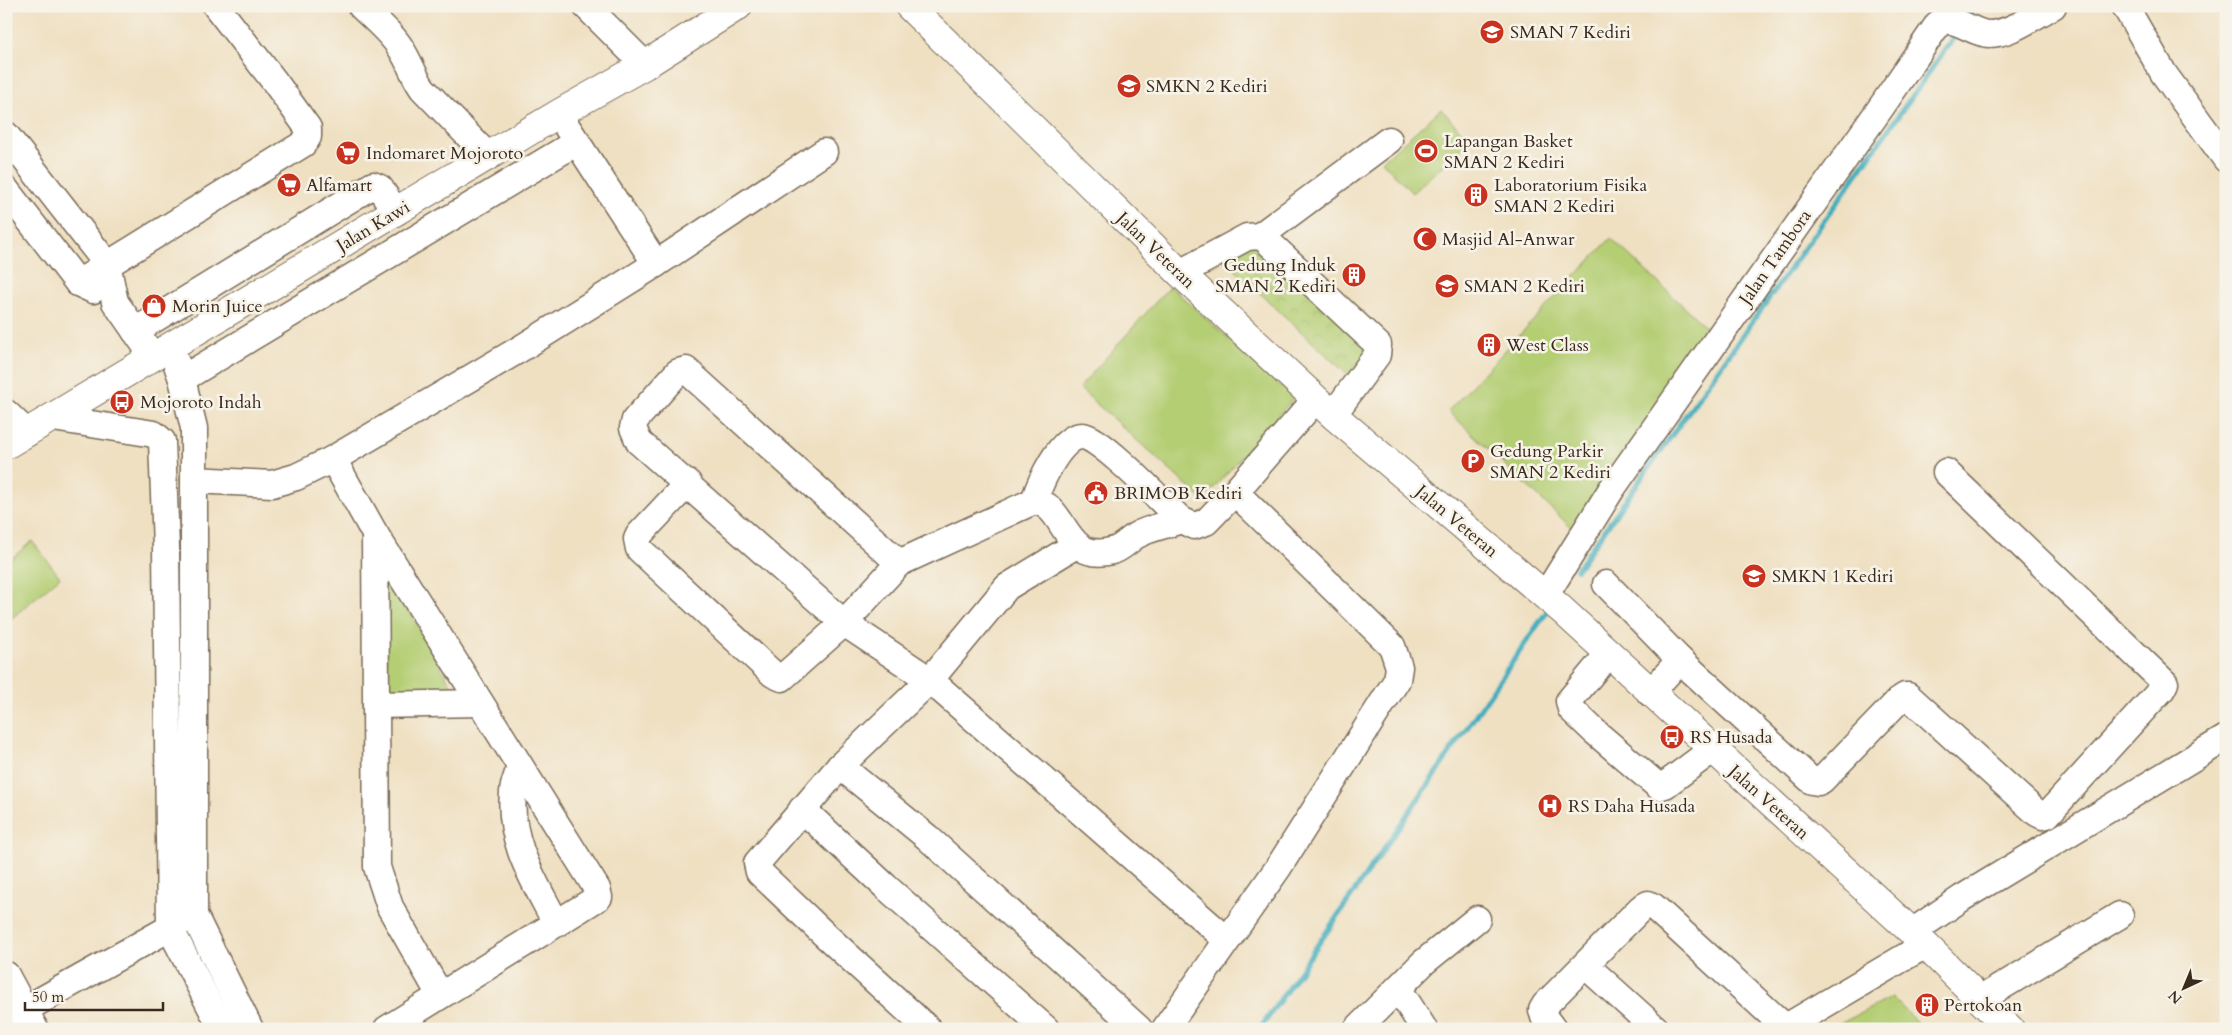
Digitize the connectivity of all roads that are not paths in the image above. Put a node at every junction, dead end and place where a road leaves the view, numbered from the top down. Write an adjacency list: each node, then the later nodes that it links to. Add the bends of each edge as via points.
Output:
1 (216, 6): 19 (street, via 308,128 308,137 303,144)
2 (361, 6): 14 (street, via 404,52 414,78 423,90)
3 (586, 6): 8 (street)
4 (738, 6): 8 (main road, Jalan Kawi)
5 (909, 6): 21 (main road, Jalan Veteran)
6 (2053, 6): 44 (street, Jalan Tambora, via 1990,34 1944,20 1938,24 1611,490)
7 (2125, 6): 15 (street, via 2164,74)
8 (645, 65): 9 (main road, Jalan Kawi)
9 (558, 114): 12 (street); 14 (main road, Jalan Kawi)
10 (6, 135): 19 (street)
11 (1389, 140): 18 (street)
12 (576, 142): 20 (street); 26 (street)
13 (824, 152): 20 (street)
14 (488, 156): 17 (main road, Jalan Kawi)
15 (2226, 159)
16 (6, 190): 22 (street)
17 (396, 212): 24 (street, via 380,188 374,185); 25 (main road, Jalan Kawi)
18 (1260, 236): 21 (street, via 1247,237); 27 (street, via 1378,344 1377,355)
19 (107, 264): 22 (street); 23 (street)
20 (656, 264): 31 (street)
21 (1180, 274): 27 (main road, Jalan Veteran)
22 (78, 283): 23 (street)
23 (115, 302): 24 (street)
24 (135, 331): 25 (street)
25 (162, 353): 26 (street); 29 (main road, Jalan Kawi)
26 (182, 379): 33 (street, via 194,428)
27 (1324, 407): 35 (street); 44 (main road, Jalan Veteran)
28 (6, 413): 30 (street)
29 (54, 418): 30 (main road, Jalan Kawi); 41 (street, via 158,437 163,447)
30 (17, 439)
31 (333, 459): 33 (street, via 296,477 272,484); 38 (street)
32 (1946, 472): 47 (street, via 2164,682 2162,690 2047,815 2037,813 1908,696 1900,700 1822,780 1812,781)
33 (194, 480): 40 (street)
34 (688, 484): 42 (street, via 639,442 633,428 635,420 683,370 691,373); 45 (street); 45 (street, via 639,534 639,549 774,674 782,678 786,676)
35 (1235, 492): 37 (street, via 1206,522 1194,526); 63 (street, via 1392,646 1399,667 1397,680 1278,868)
36 (1034, 501): 37 (street, via 1042,477 1056,456 1070,441 1081,436 1090,437); 39 (street, via 1046,505); 42 (street)
37 (1181, 520): 39 (street, via 1138,534 1116,549 1094,551)
38 (375, 534): 50 (street); 51 (street)
39 (1076, 545): 48 (street, via 1007,587)
40 (194, 546): 41 (street); 57 (street)
41 (166, 547): 61 (street)
42 (899, 563): 45 (street)
43 (1606, 584): 47 (street)
44 (1552, 602): 46 (main road, Jalan Veteran)
45 (844, 623): 48 (street)
46 (1609, 653): 49 (main road, Jalan Veteran); 53 (street, via 1574,695 1569,704 1571,709 1659,787 1666,786)
47 (1680, 660): 49 (street)
48 (930, 680): 54 (street); 63 (street)
49 (1650, 693): 53 (main road, Jalan Veteran)
50 (480, 703): 51 (street); 55 (street)
51 (376, 705): 67 (street, via 377,867 390,908)
52 (2226, 738): 62 (street, via 1962,898)
53 (1712, 750): 62 (main road, Jalan Veteran)
54 (840, 766): 56 (street); 77 (street, via 926,837)
55 (520, 767): 60 (street, via 513,792 512,818 521,857); 60 (street, via 599,897)
56 (802, 809): 75 (street, via 759,860 759,872); 76 (street)
57 (194, 915): 61 (street); 73 (street)
58 (2120, 915): 68 (street)
59 (1477, 920): 66 (street, via 1424,962)
60 (556, 924): 67 (street)
61 (170, 928): 69 (street); 72 (street)
62 (1919, 939): 68 (main road, Jalan Veteran); 71 (street)
63 (1228, 940): 78 (street)
64 (1585, 965): 70 (street, via 1545,1005 1542,1010); 71 (street, via 1648,904); 81 (street)
65 (6, 975): 69 (street)
66 (1398, 988): 79 (street); 80 (street)
67 (440, 995): 74 (street)
68 (1981, 1000): 82 (main road, Jalan Veteran)
69 (22, 1020)
70 (1548, 1023)
71 (1784, 1028)
72 (222, 1029)
73 (250, 1029)
74 (386, 1029)
75 (928, 1029)
76 (1046, 1029)
77 (1139, 1029)
78 (1165, 1029)
79 (1357, 1029)
80 (1424, 1029)
81 (1656, 1029)
82 (2010, 1029)

